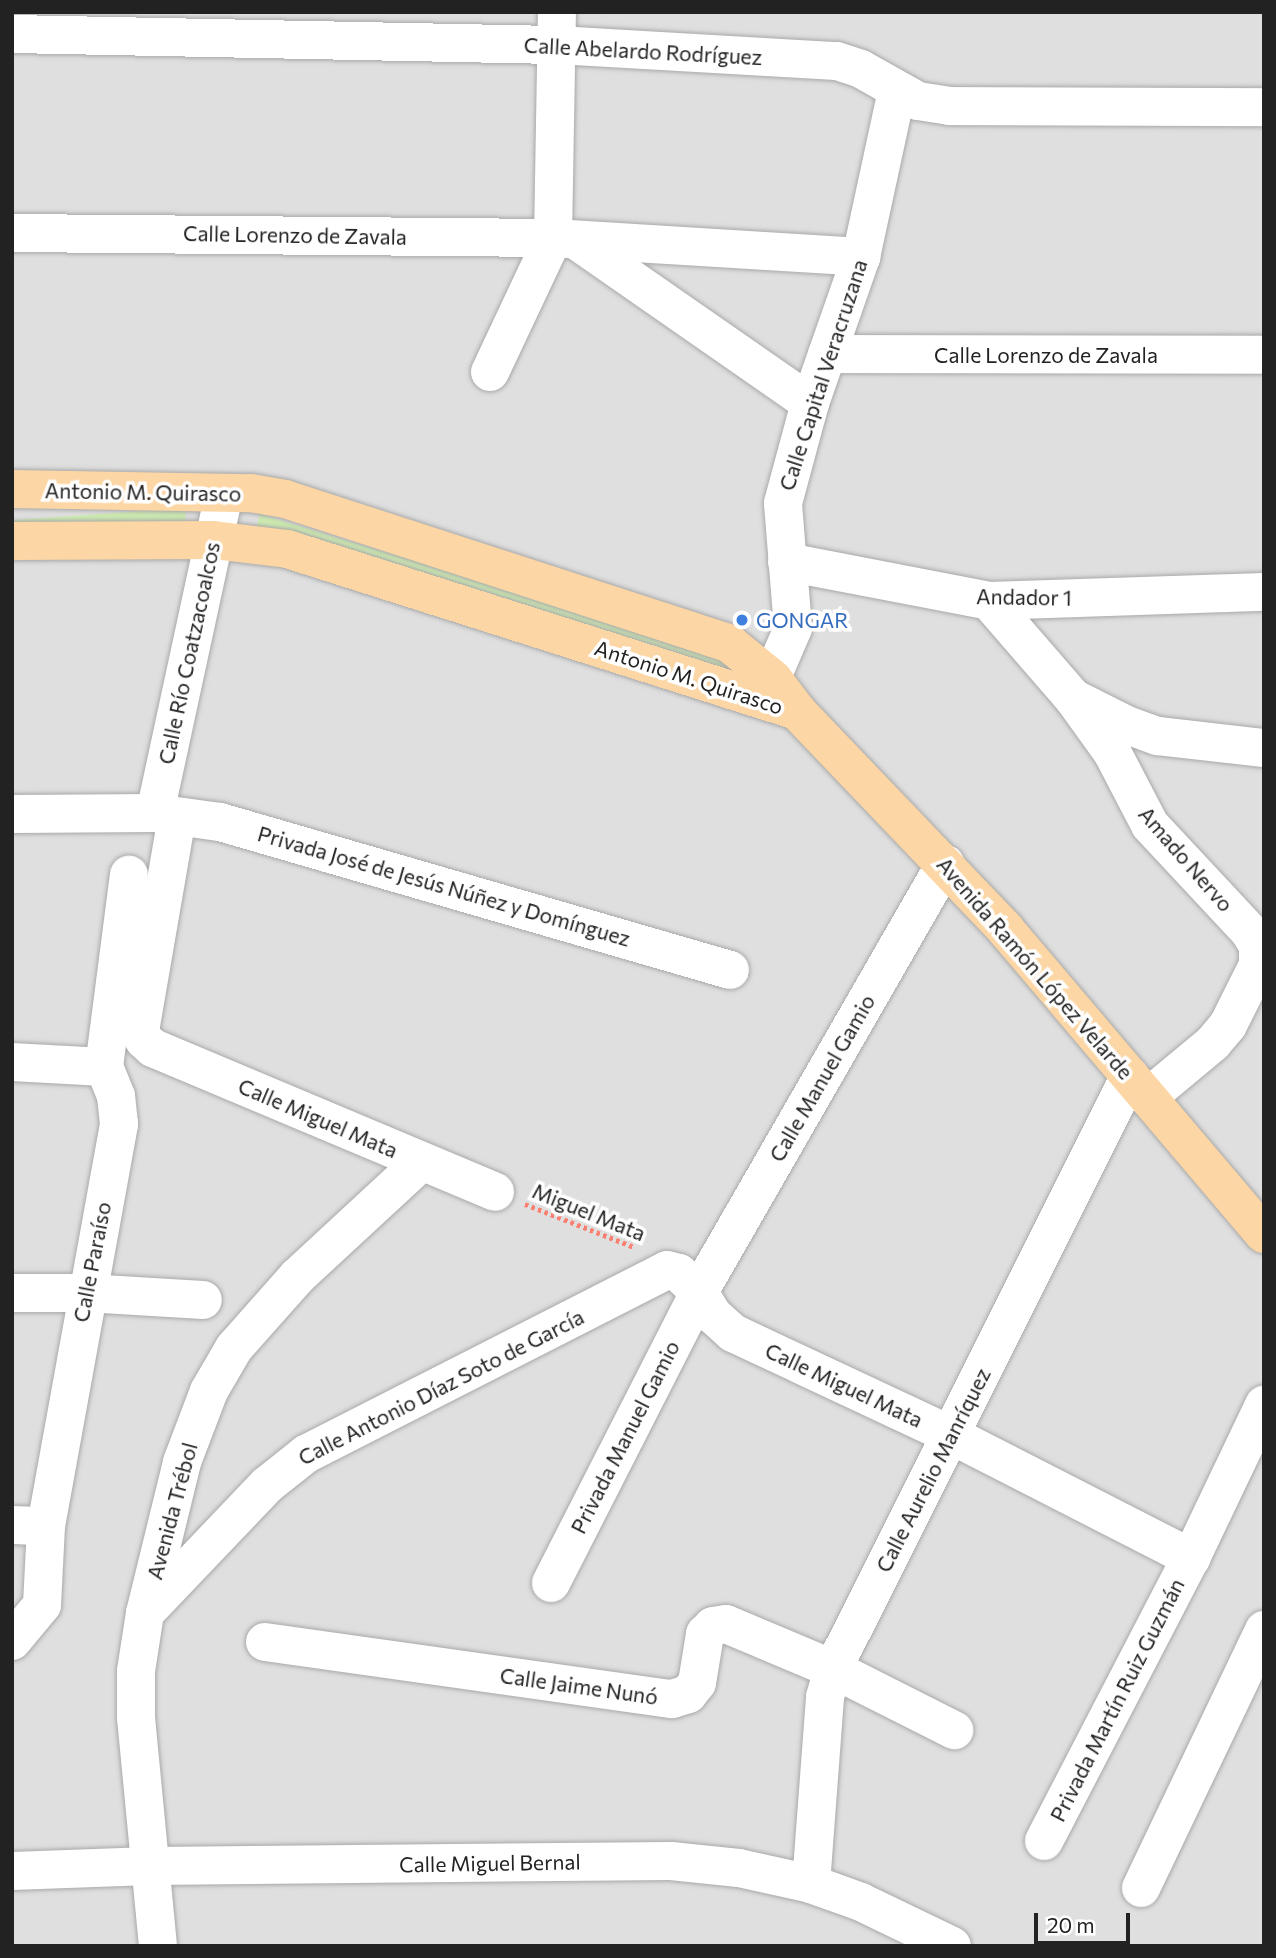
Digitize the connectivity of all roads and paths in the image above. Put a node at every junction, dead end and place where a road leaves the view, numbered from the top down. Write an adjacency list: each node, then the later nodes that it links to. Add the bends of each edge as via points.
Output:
1 (556, 29): 2 (street, Calle Abelardo Rodríguez); 3 (street, Calle Abelardo Rodríguez, via 837,61 861,69); 6 (street)
2 (12, 34)
3 (897, 91): 4 (street, Calle Abelardo Rodríguez, via 918,101 949,106); 7 (street, Calle Capital Veracruzana)
4 (1264, 107)
5 (12, 233): 6 (street, Calle Lorenzo de Zavala)
6 (565, 239): 7 (street, Calle Lorenzo de Zavala); 10 (street); 11 (street)
7 (861, 257): 8 (street, Calle Capital Veracruzana)
8 (827, 354): 9 (street, Calle Lorenzo de Zavala); 11 (street, Calle Capital Veracruzana)
9 (1264, 355)
10 (490, 372)
11 (810, 403): 16 (street, Calle Capital Veracruzana, via 783,503)
12 (12, 489): 13 (main road, Antonio M. Quirasco)
13 (224, 493): 14 (street, Calle Río Coatzacoalcos); 19 (main road, Antonio M. Quirasco, via 285,499 730,644)
14 (213, 540): 15 (main road, Antonio M. Quirasco); 19 (main road, Antonio M. Quirasco, via 287,549); 23 (street, Calle Río Coatzacoalcos)
15 (12, 541)
16 (787, 562): 18 (street, Andador 1); 19 (street, Calle Capital Veracruzana, via 793,628)
17 (1264, 592): 18 (street, Andador 1)
18 (989, 601): 20 (street, Amado Nervo)
19 (778, 696): 24 (main road, Avenida Ramón López Velarde)
20 (1073, 698): 21 (street, via 1158,736); 32 (street, Amado Nervo, via 1112,752 1150,825 1250,931 1258,946 1258,965 1228,1025 1213,1043)
21 (1264, 748)
22 (12, 814): 23 (street, Privada José de Jesús Núñez y Domínguez)
23 (166, 815): 26 (street, Calle Río Coatzacoalcos); 28 (street, Privada José de Jesús Núñez y Domínguez, via 269,835)
24 (945, 864): 32 (main road, Avenida Ramón López Velarde); 37 (street, Calle Manuel Gamio)
25 (129, 875): 27 (street, Calle Paraíso)
26 (162, 908): 27 (street); 29 (street, Calle Río Coatzacoalcos, via 140,1031)
27 (123, 922): 31 (street, Calle Paraíso)
28 (730, 970)
29 (144, 1040): 33 (street, Calle Miguel Mata, via 153,1048)
30 (12, 1062): 31 (street)
31 (104, 1067): 39 (street, Calle Paraíso, via 116,1096 119,1124)
32 (1139, 1087): 35 (main road, Avenida Ramón López Velarde); 42 (street, Calle Aurelio Manríquez)
33 (421, 1162): 34 (street, Calle Miguel Mata); 46 (street, Avenida Trébol, via 298,1276 234,1348 209,1391 182,1462)
34 (495, 1192): 36 (path, Miguel Mata, via 649,1253)
35 (1264, 1234)
36 (667, 1270): 37 (street, via 679,1273); 46 (street, Calle Antonio Díaz Soto de García, via 306,1454 267,1485)
37 (699, 1292): 42 (street, Calle Miguel Mata, via 713,1315 733,1333); 45 (street, Privada Manuel Gamio)
38 (12, 1293): 39 (street)
39 (86, 1293): 40 (street); 43 (street, Calle Paraíso)
40 (203, 1300)
41 (1264, 1405): 44 (street, Privada Martín Ruiz Guzmán)
42 (951, 1435): 44 (street, Calle Miguel Mata); 50 (street, Calle Aurelio Manríquez)
43 (29, 1525): 48 (street, Calle Paraíso, via 42,1605)
44 (1191, 1558): 52 (street, Privada Martín Ruiz Guzmán)
45 (551, 1583)
46 (145, 1613): 53 (street, Avenida Trébol, via 136,1671 136,1717)
47 (1264, 1630): 56 (street)
48 (12, 1641)
49 (265, 1642): 50 (street, Calle Jaime Nunó, via 672,1699 688,1694 697,1684 705,1634 713,1626 726,1624)
50 (833, 1669): 51 (street); 55 (street, Calle Aurelio Manríquez, via 825,1697)
51 (954, 1730)
52 (1044, 1841)
53 (150, 1866): 54 (street, Calle Miguel Bernal); 55 (street, Calle Miguel Bernal, via 671,1861 739,1868); 57 (street, Avenida Trébol)
54 (12, 1871)
55 (811, 1884): 58 (street, Calle Miguel Bernal, via 861,1902)
56 (1141, 1888)
57 (158, 1946)
58 (952, 1946)

